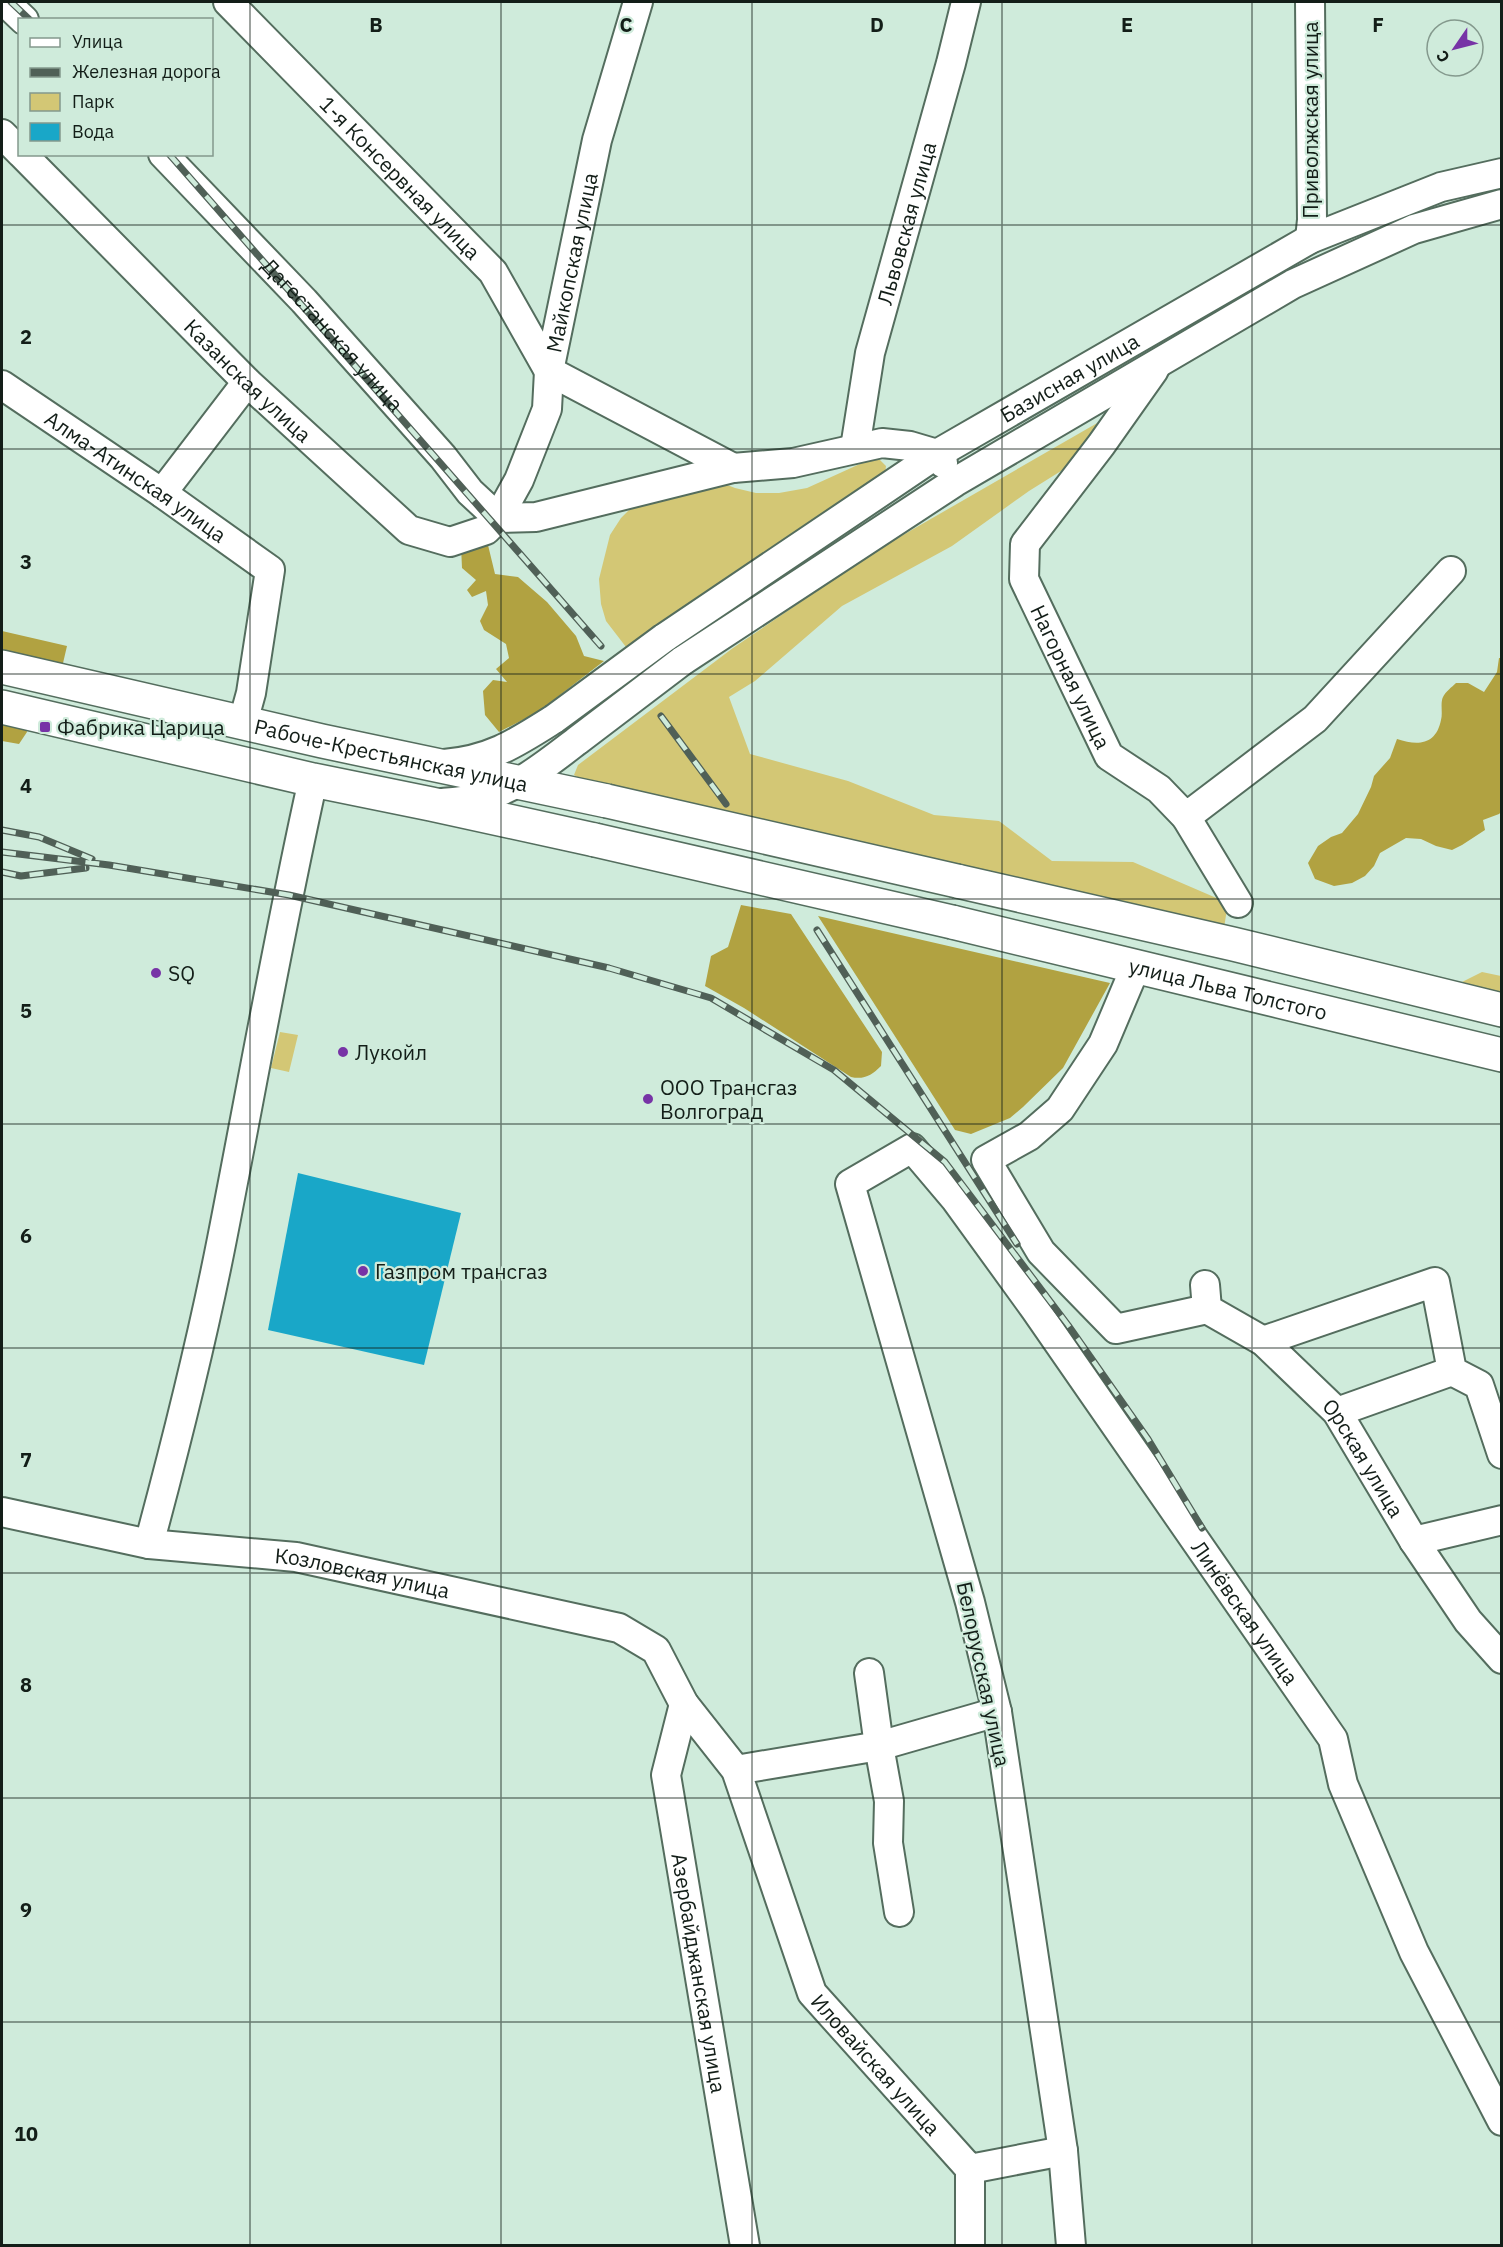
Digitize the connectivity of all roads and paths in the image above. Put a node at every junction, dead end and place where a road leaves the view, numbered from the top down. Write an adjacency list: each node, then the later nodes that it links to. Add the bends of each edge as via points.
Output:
1 (5, 2): 6 (street)
2 (228, 2): 15 (street, 1-я Консервная улица, via 493,272)
3 (638, 2): 15 (street, Майкопская улица, via 597,140)
4 (966, 2): 18 (street, Львовская улица, via 870,353)
5 (1310, 2): 13 (street, Приволжская улица)
6 (22, 18)
7 (2, 134): 8 (street, Казанская улица)
8 (18, 150)
9 (24, 156): 16 (street, Казанская улица)
10 (165, 156): 23 (street, Дагестанская улица, via 304,301 470,492)
11 (1502, 173): 13 (street, Базисная улица, via 1441,187)
12 (1502, 204): 14 (street, Базисная улица, via 1414,229 1293,285)
13 (1310, 239): 19 (street, Базисная улица)
14 (1161, 361): 21 (street, Базисная улица); 33 (street, Нагорная улица, via 1025,544 1024,579 1109,756 1158,789)
15 (549, 371): 20 (street); 23 (street, Майкопская улица, via 547,409 519,480)
16 (247, 382): 22 (street); 23 (street, Казанская улица, via 409,530 450,542 486,530)
17 (2, 385): 22 (street, Алма-Атинская улица)
18 (855, 448): 19 (street, via 882,443); 20 (street, via 793,463)
19 (937, 454): 21 (street); 30 (street, Базисная улица, bridge, via 664,638 554,719)
20 (733, 468): 23 (street, via 536,518)
21 (955, 482): 28 (street, Базисная улица, bridge, via 681,661)
22 (162, 493): 27 (street, Алма-Атинская улица, via 270,570)
23 (498, 518)
24 (1451, 571): 33 (street, via 1315,719)
25 (2, 667): 27 (main road, Рабоче-Крестьянская улица)
26 (2, 707): 29 (main road, Рабоче-Крестьянская улица)
27 (243, 722): 30 (main road, Рабоче-Крестьянская улица, via 430,765)
28 (570, 746): 30 (street, Базисная улица); 31 (street, via 555,771)
29 (313, 780): 30 (main road, Рабоче-Крестьянская улица, via 431,804); 47 (street, via 222,1242)
30 (497, 786): 31 (main road, Рабоче-Крестьянская улица); 35 (main road, Рабоче-Крестьянская улица, bridge, via 595,840)
31 (567, 794): 32 (main road, Рабоче-Крестьянская улица)
32 (607, 801): 37 (main road, улица Льва Толстого, bridge, via 1233,944)
33 (1186, 817): 34 (street, Нагорная улица)
34 (1238, 903)
35 (952, 922): 36 (main road, улица Льва Толстого)
36 (1136, 966): 38 (main road, улица Льва Толстого); 40 (street, Орская улица, via 1103,1044 1060,1109 1029,1136 986,1160 1041,1252 1116,1329 1206,1297)
37 (1502, 1010)
38 (1502, 1055)
39 (912, 1148): 51 (street, Белорусская улица, via 850,1184 970,1602); 55 (street, Линёвская улица, via 956,1200 1035,1309 1334,1739 1343,1784 1414,1952)
40 (1263, 1341): 41 (street, via 1436,1282); 42 (street, Орская улица)
41 (1452, 1371): 42 (street); 43 (street, via 1479,1385)
42 (1337, 1412): 46 (street, Орская улица)
43 (1502, 1454)
44 (2, 1512): 47 (street, Козловская улица)
45 (1502, 1520): 46 (street)
46 (1414, 1541): 48 (street, Орская улица, via 1468,1621)
47 (149, 1544): 50 (street, Козловская улица, via 296,1557 619,1628 656,1650)
48 (1502, 1659)
49 (869, 1673): 52 (street)
50 (684, 1704): 53 (street, Иловайская улица); 58 (street, Азербайджанская улица, via 666,1774)
51 (996, 1712): 52 (street); 56 (street, Белорусская улица)
52 (879, 1746): 53 (street); 54 (street, via 889,1801 888,1843)
53 (736, 1770): 57 (street, Иловайская улица, via 812,1993)
54 (899, 1912)
55 (1502, 2121)
56 (1063, 2151): 57 (street); 60 (street, Белорусская улица)
57 (970, 2169): 59 (street)
58 (745, 2246)
59 (970, 2246)
60 (1071, 2246)

